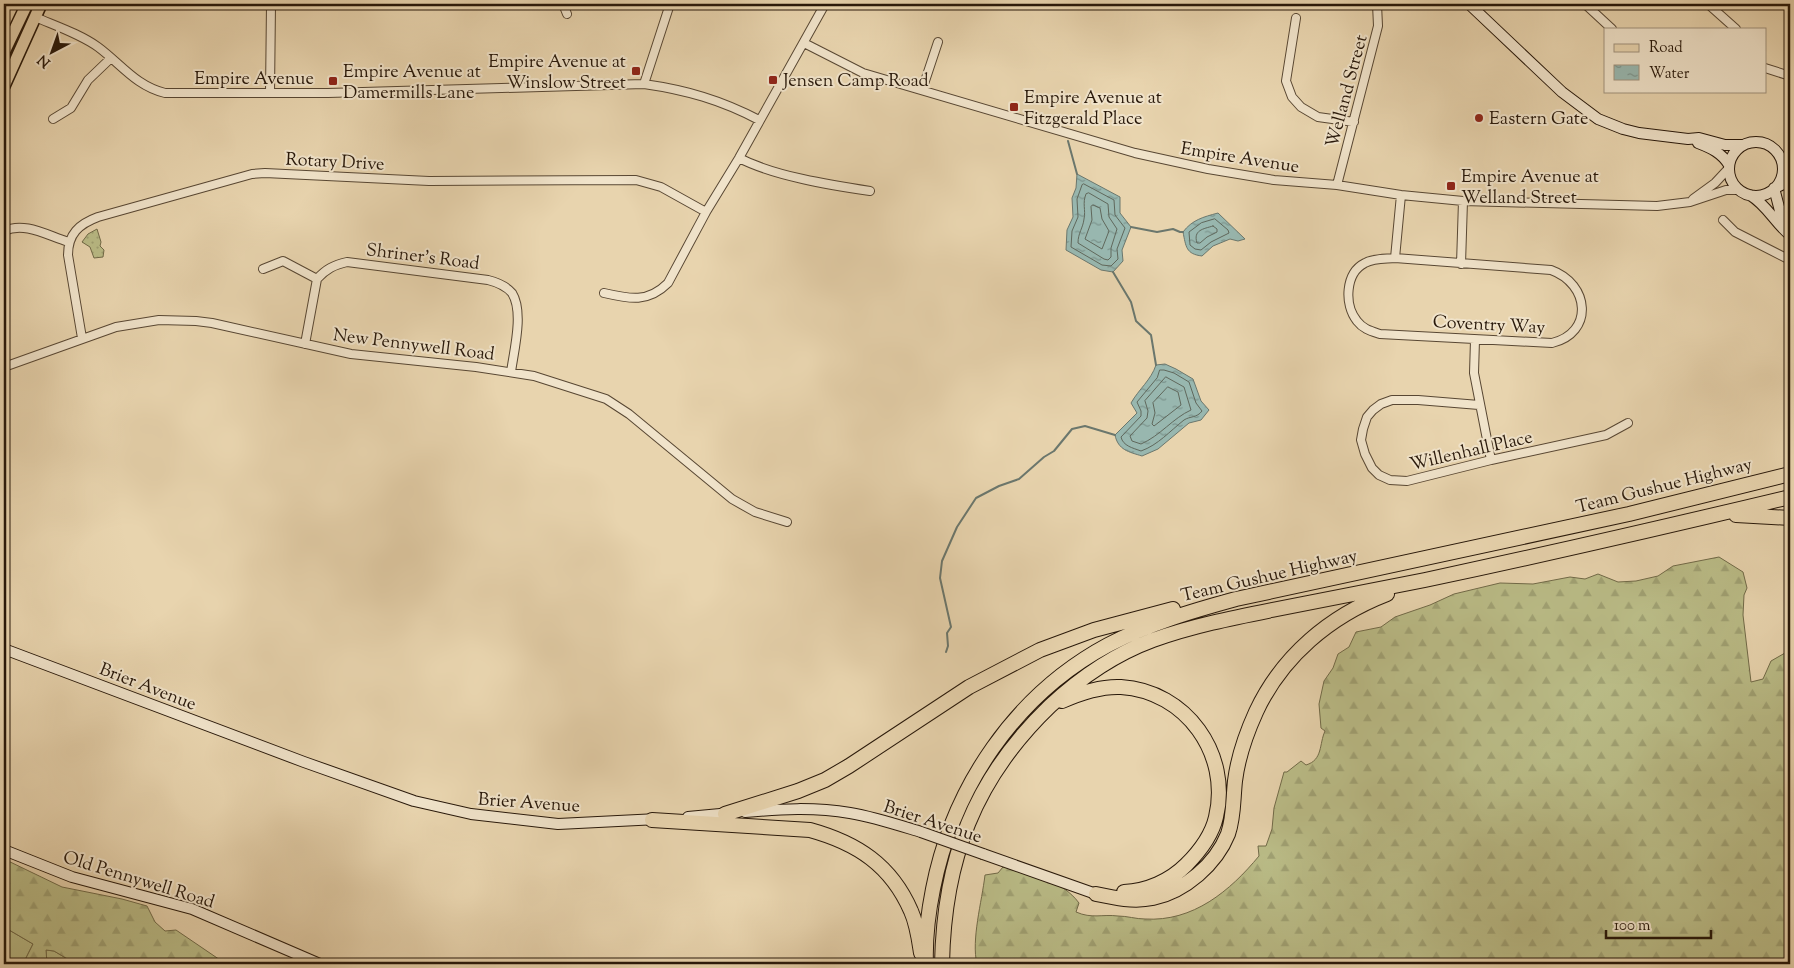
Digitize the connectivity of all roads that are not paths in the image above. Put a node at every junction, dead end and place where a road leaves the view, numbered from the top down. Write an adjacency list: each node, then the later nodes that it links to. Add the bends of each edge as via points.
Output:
1 (41, 4): 12 (main road)
2 (271, 4): 25 (street)
3 (563, 4): 11 (street)
4 (670, 4): 22 (street)
5 (825, 4): 17 (street)
6 (1377, 4): 28 (street, Welland Street, via 1378,26)
7 (1469, 4): 29 (main road, via 1562,92 1598,119 1639,133)
8 (1585, 4): 14 (street)
9 (1708, 4): 15 (street)
10 (26, 8): 12 (main road); 18 (main road)
11 (567, 14)
12 (35, 17): 19 (street, Empire Avenue, via 89,42); 23 (main road)
13 (1296, 18): 28 (street, via 1286,81 1292,97 1318,117)
14 (1611, 28)
15 (1735, 28)
16 (938, 42): 24 (street)
17 (804, 43): 24 (street, Empire Avenue, via 863,73); 27 (street)
18 (4, 52)
19 (111, 58): 25 (street, Empire Avenue, via 142,84 165,93); 26 (street, via 88,80 72,108)
20 (1766, 68): 21 (street)
21 (1790, 76)
22 (644, 84): 25 (street, Empire Avenue); 27 (street, Empire Avenue, via 694,93)
23 (4, 86)
24 (922, 90): 36 (street, Empire Avenue, via 1134,153 1274,180)
25 (270, 93)
26 (53, 119)
27 (759, 120): 31 (street)
28 (1354, 122): 36 (street, Welland Street)
29 (1688, 139): 30 (main road); 34 (main road, via 1716,152)
30 (1743, 145): 32 (main road, via 1764,144); 34 (main road, via 1733,155)
31 (739, 158): 39 (street, via 770,170); 45 (street)
32 (1780, 159): 33 (main road); 37 (main road, via 1782,175)
33 (1790, 165)
34 (1729, 167): 38 (main road, via 1731,179); 43 (street, via 1715,183)
35 (1790, 181): 37 (main road)
36 (1337, 185): 40 (street, Empire Avenue)
37 (1774, 188): 41 (main road, via 1764,194); 48 (main road, via 1780,211)
38 (1739, 190): 41 (main road); 43 (street, Empire Avenue, via 1726,190)
39 (870, 191)
40 (1401, 195): 42 (street, Empire Avenue); 52 (street)
41 (1750, 195): 50 (main road, via 1759,200)
42 (1463, 201): 43 (street, Empire Avenue, via 1657,206); 54 (street)
43 (1690, 202)
44 (1790, 203): 47 (main road)
45 (706, 212): 51 (street, Rotary Drive, via 661,187 636,180 429,181 256,173 90,220 78,227); 57 (street, via 661,290 641,298 627,299)
46 (1723, 220): 53 (street, via 1735,232)
47 (1790, 220)
48 (1790, 228)
49 (4, 231): 51 (street, via 29,228)
50 (1790, 235)
51 (69, 242): 58 (street, via 68,255)
52 (1396, 258): 54 (street, Coventry Way); 59 (street, Coventry Way, via 1374,259 1356,271 1348,299 1357,322 1380,334)
53 (1790, 260)
54 (1461, 264): 59 (street, Coventry Way, via 1552,270 1566,276 1582,302 1580,319 1570,335 1561,341)
55 (262, 269): 56 (street, via 283,261)
56 (317, 280): 60 (street); 62 (street, Shriner's Road, via 330,267 347,262 500,284 511,293 517,306)
57 (604, 293)
58 (82, 338): 60 (street, New Pennywell Road, via 132,324 178,320 212,323); 61 (street, New Pennywell Road)
59 (1475, 340): 63 (street, via 1474,373)
60 (305, 344): 62 (street, New Pennywell Road, via 376,358)
61 (4, 367)
62 (511, 372): 72 (street, New Pennywell Road, via 606,399 732,500 755,512)
63 (1479, 404): 65 (street); 65 (street, Willenhall Place, via 1418,400 1386,402 1367,418 1361,440 1372,468 1390,480 1407,481)
64 (1628, 423): 65 (street, Willenhall Place, via 1606,435)
65 (1491, 460)
66 (1790, 466): 68 (highway)
67 (1790, 474): 68 (highway, Team Gushue Highway)
68 (1752, 482): 74 (highway, Team Gushue Highway, via 1630,514)
69 (1790, 497): 70 (highway, Team Gushue Highway)
70 (1718, 514): 71 (highway); 73 (highway, Team Gushue Highway)
71 (1790, 518)
72 (787, 522)
73 (1422, 580): 76 (highway, Team Gushue Highway, via 1210,623 1150,641 1099,667); 80 (highway, via 1346,613 1307,642 1278,674 1256,711 1243,746 1228,834 1202,871 1180,887 1152,898 1128,900)
74 (1236, 599): 77 (highway, via 1139,617 1065,640 969,687 824,780); 82 (highway, Team Gushue Highway, via 1191,611 1106,646 1063,675 1022,711 974,775 948,833 930,906)
75 (4, 649): 78 (main road, Brier Avenue, via 414,801 471,814 558,824)
76 (1042, 714): 80 (highway, via 1060,702 1092,690 1136,689 1166,700 1179,709 1203,734 1211,750 1218,784 1216,817 1194,857 1171,877 1157,884 1132,891); 83 (highway, Team Gushue Highway, via 1005,756 971,815 947,893)
77 (725, 814): 78 (main road, Brier Avenue); 80 (main road, Brier Avenue, bridge, via 780,809 850,813 921,832)
78 (652, 820): 82 (highway, via 810,830 833,836 854,847 874,860 896,882 912,913)
79 (4, 850): 81 (main road, Old Pennywell Road, via 72,877 192,909)
80 (1096, 894)
81 (320, 964)
82 (925, 964)
83 (942, 964)

